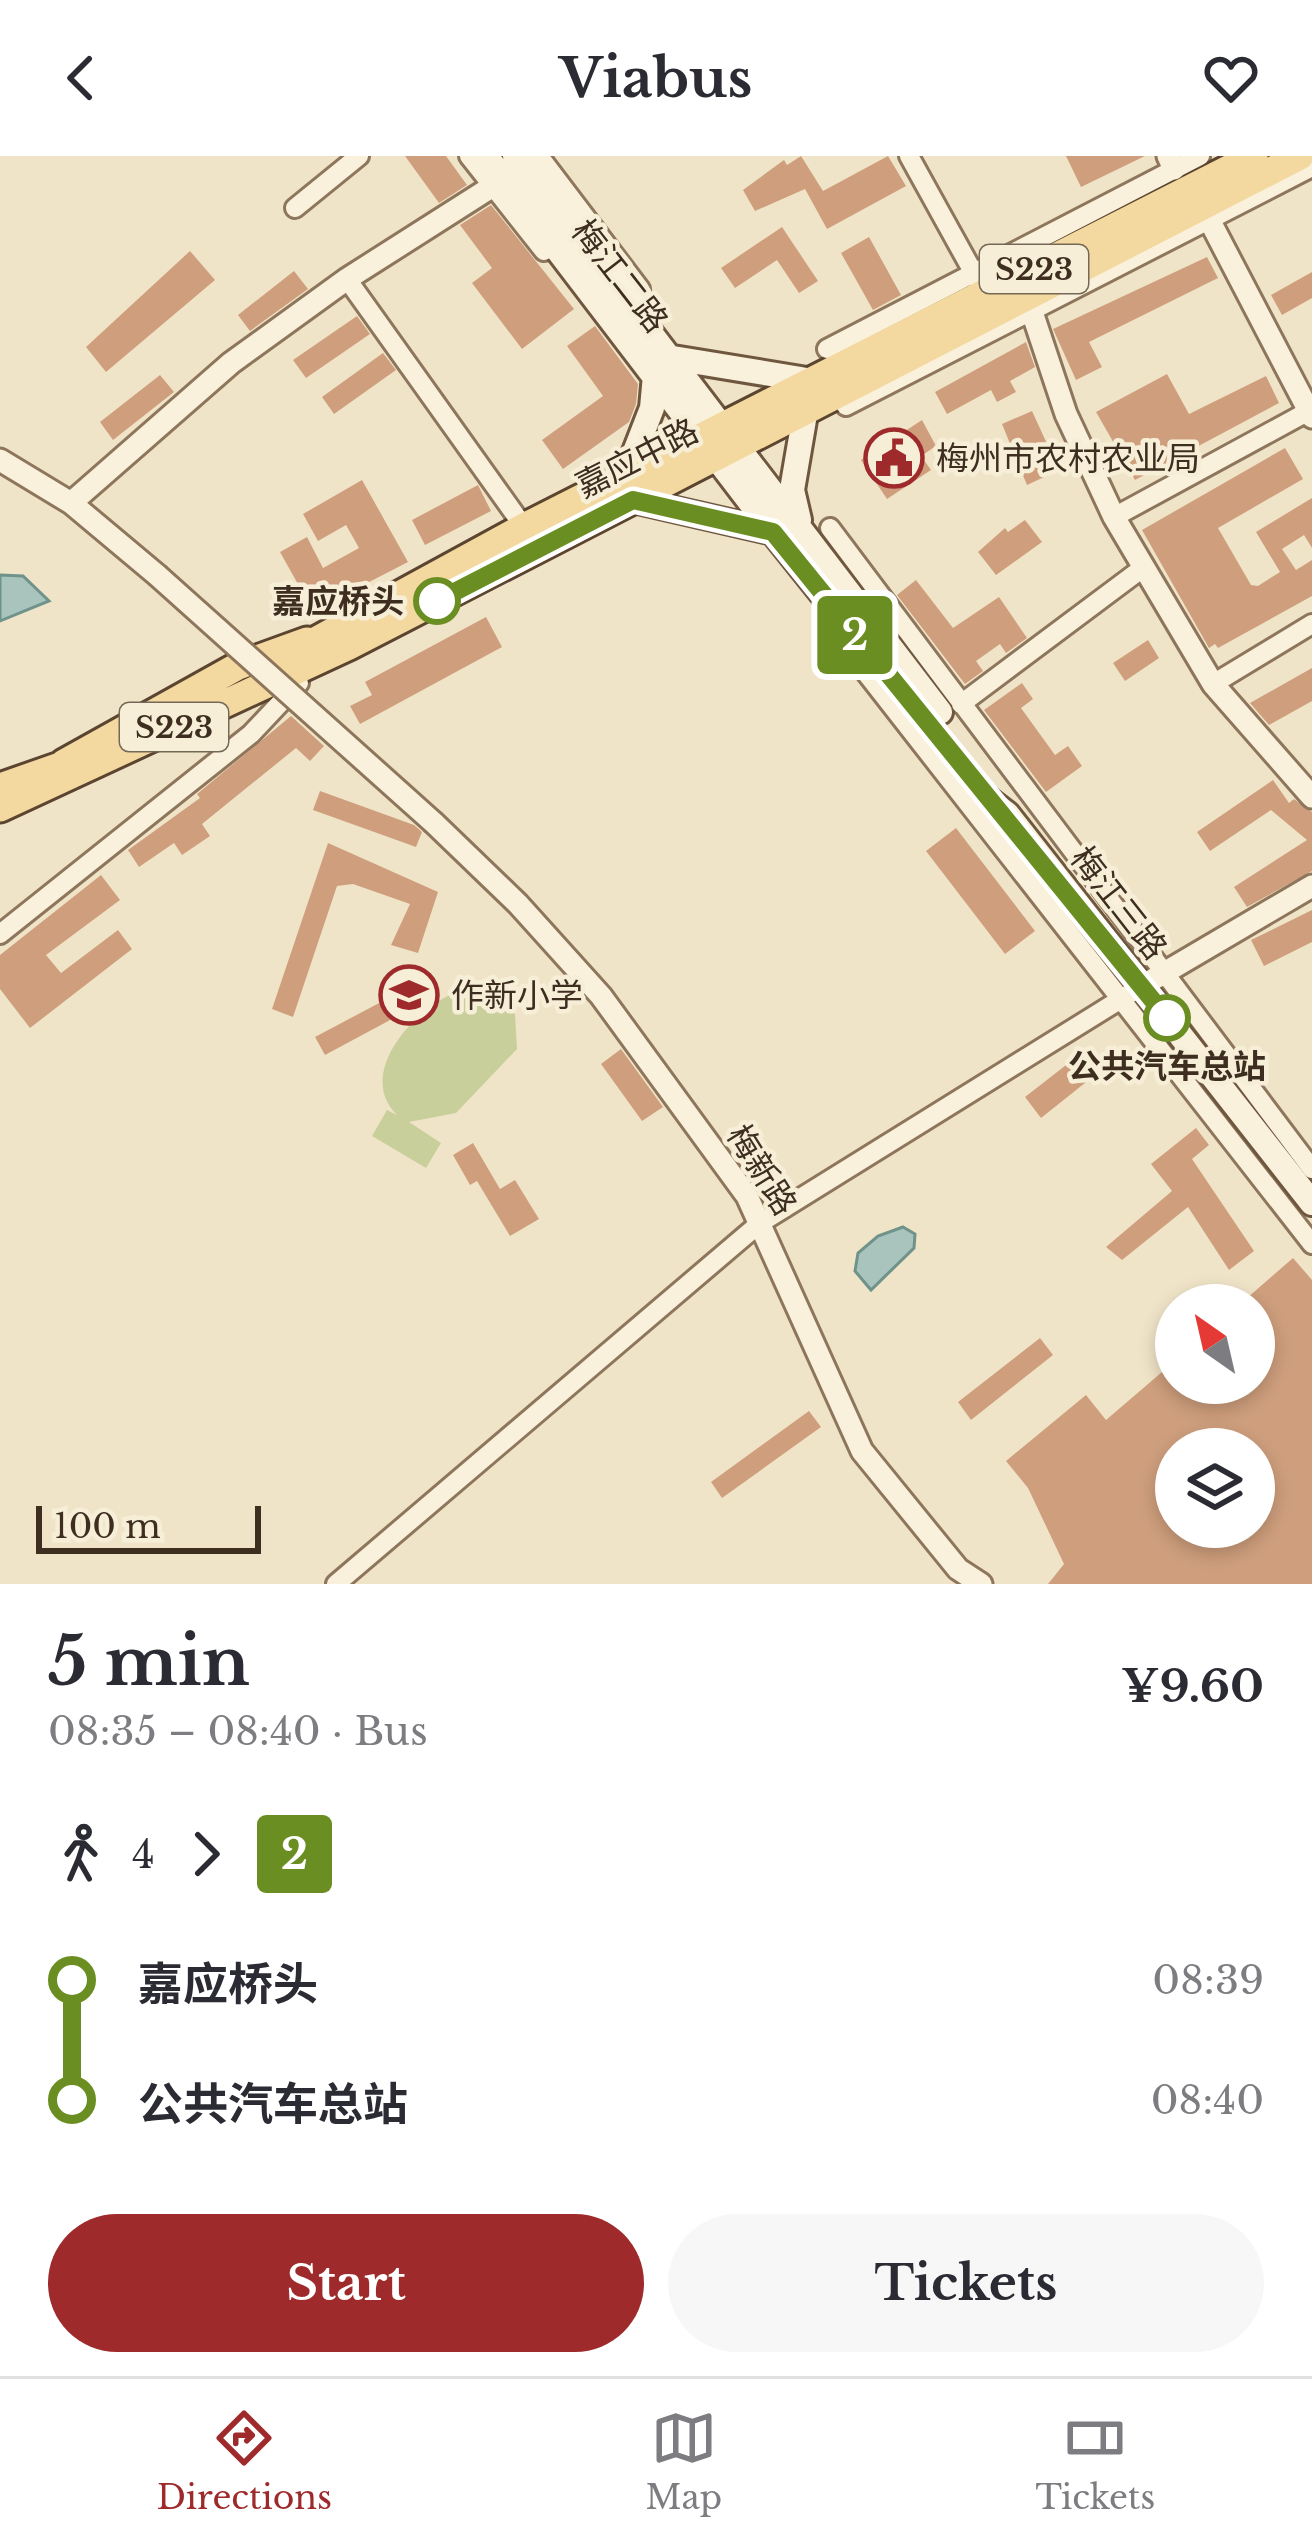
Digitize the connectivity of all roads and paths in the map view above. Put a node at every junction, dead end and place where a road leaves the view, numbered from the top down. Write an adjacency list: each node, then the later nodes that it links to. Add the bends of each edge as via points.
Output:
1 (359, 156): 13 (street)
2 (470, 156): 12 (street)
3 (487, 156): 12 (main road, 梅江二路)
4 (514, 156): 18 (main road, 梅江二路)
5 (539, 156): 18 (street, via 640,289)
6 (909, 156): 16 (street)
7 (1200, 156): 10 (street)
8 (1254, 156): 16 (main road, 嘉应中路 / S223)
9 (1300, 156): 14 (main road, 嘉应中路 / S223)
10 (1171, 162): 16 (street)
11 (1312, 167): 14 (street)
12 (501, 186): 15 (street); 20 (main road, 梅江二路, via 613,321)
13 (295, 208)
14 (1205, 213): 22 (street); 23 (street); 24 (main road, 嘉应中路 / S223)
15 (347, 279): 29 (street, via 231,363); 31 (street)
16 (979, 283): 19 (street); 21 (main road, 嘉应中路 / S223)
17 (1033, 315): 30 (street, via 1066,415)
18 (644, 320): 20 (main road, 梅江二路)
19 (827, 349)
20 (664, 366): 21 (main road); 26 (main road, 梅江二路); 28 (main road)
21 (813, 381): 26 (main road, 嘉应中路 / S223)
22 (1305, 386): 25 (street)
23 (846, 406)
24 (805, 414): 26 (main road, 嘉应中路 / S223); 32 (main road, via 792,490)
25 (1310, 414): 30 (street)
26 (721, 442): 28 (main road, 嘉应中路 / S223); 32 (main road, 梅江三路); 34 (main road, 梅江三路)
27 (0, 460): 29 (street)
28 (629, 488): 31 (main road, 嘉应中路 / S223); 34 (main road); 37 (main road, 嘉应中路 / S223)
29 (71, 502): 50 (street, 梅新路, bridge, via 518,904 601,996)
30 (1114, 517): 35 (street)
31 (524, 527): 37 (main road, 嘉应中路 / S223)
32 (802, 528): 44 (main road, 梅江三路, via 998,788)
33 (830, 528): 41 (street)
34 (773, 532): 44 (main road, 梅江三路)
35 (1144, 567): 40 (street); 41 (street)
36 (1312, 624): 40 (street)
37 (336, 641): 39 (main road); 43 (main road, 嘉应中路 / S223); 43 (main road, via 238,666)
38 (845, 646): 51 (street)
39 (303, 680): 43 (main road, via 118,770); 46 (street, via 250,734)
40 (1214, 684): 42 (street)
41 (962, 704): 48 (street)
42 (1312, 797)
43 (7, 799)
44 (1006, 814): 47 (main road, 梅江三路)
45 (1312, 886): 47 (street)
46 (0, 934)
47 (1142, 986): 49 (main road, 梅江三路); 50 (street)
48 (1312, 1169)
49 (1312, 1203)
50 (760, 1223): 52 (street); 53 (street, 梅新路, via 862,1451 958,1569)
51 (1312, 1244)
52 (336, 1584)
53 (981, 1584)

